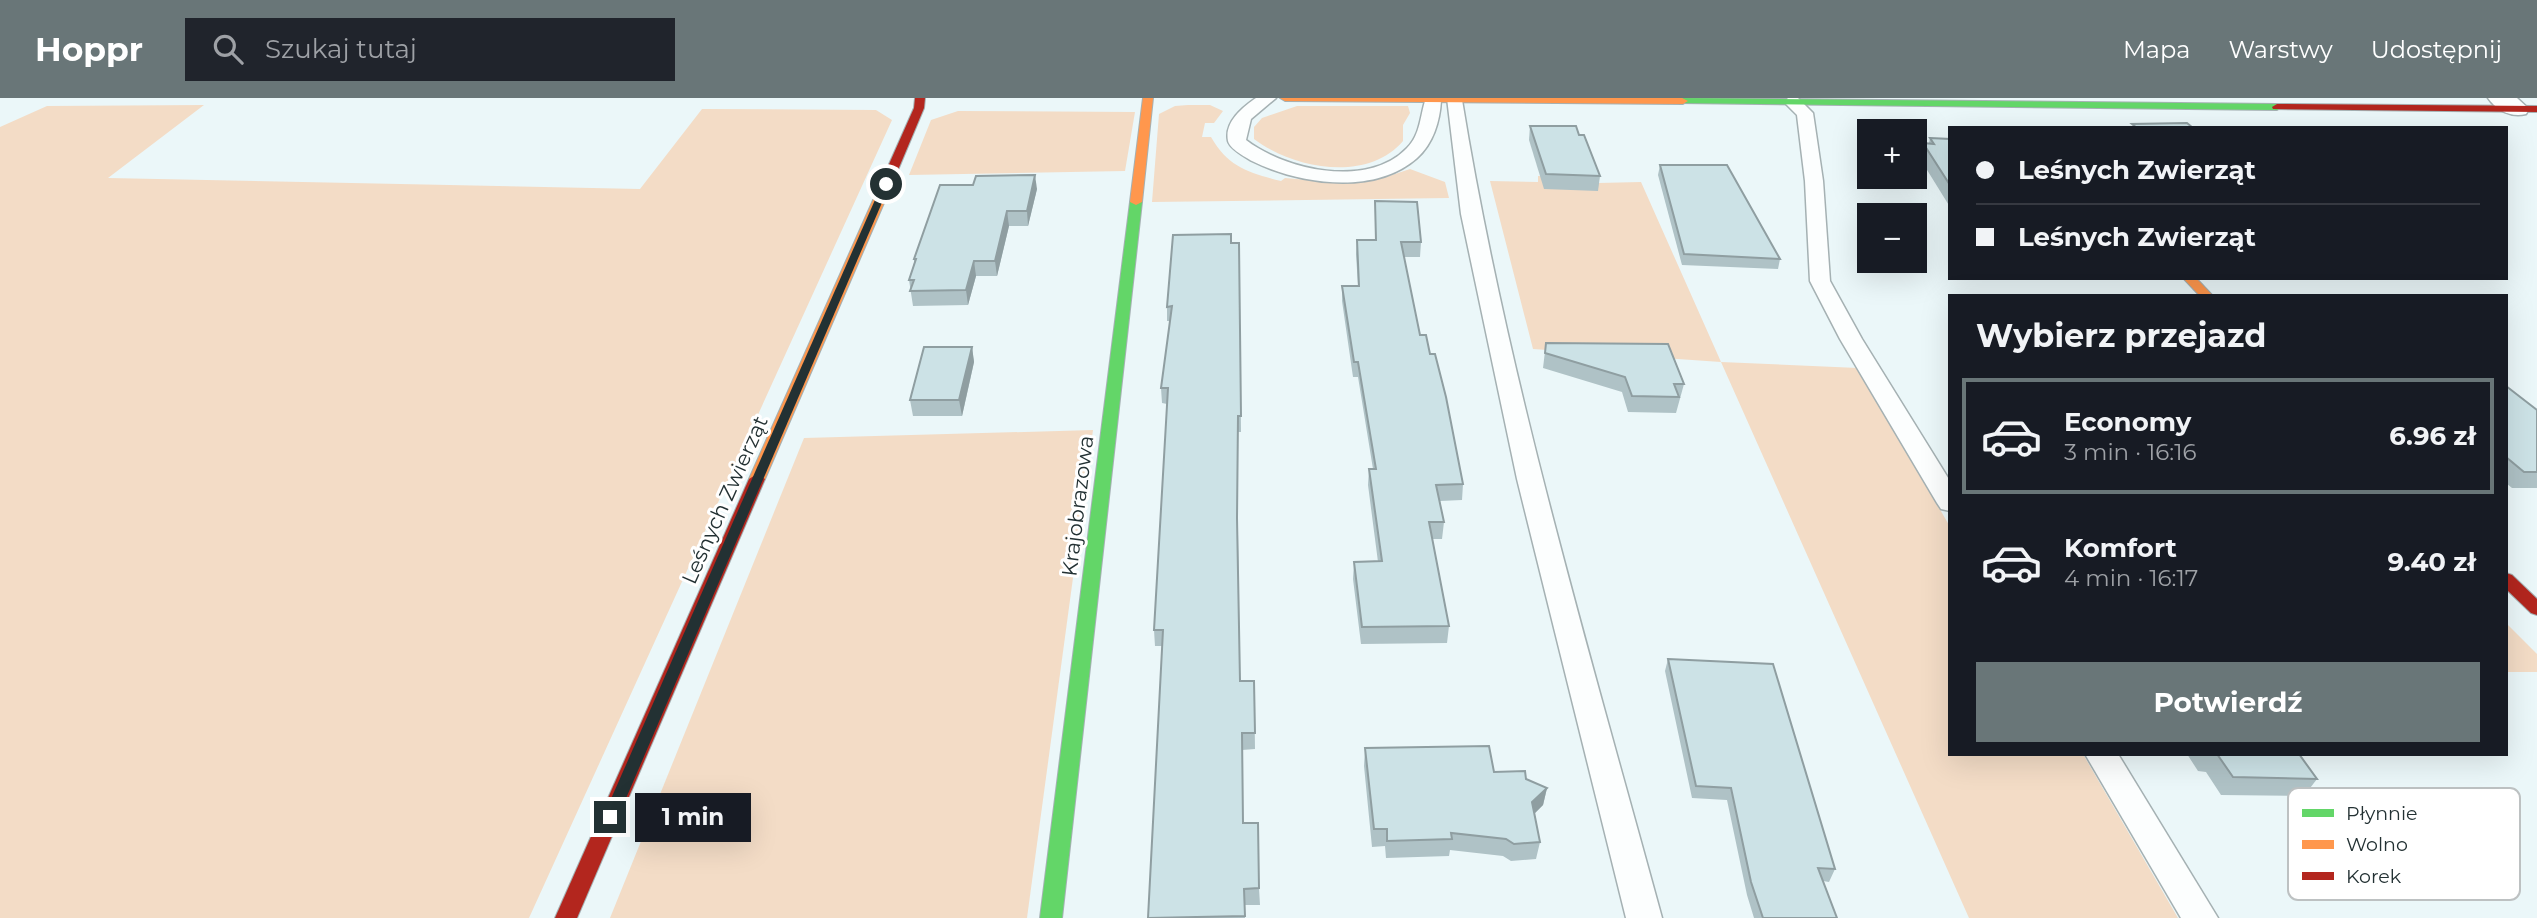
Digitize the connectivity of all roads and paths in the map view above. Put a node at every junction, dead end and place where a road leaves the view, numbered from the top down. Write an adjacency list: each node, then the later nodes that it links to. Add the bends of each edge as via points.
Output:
1 (920, 98): 16 (street, Leśnych Zwierząt, via 914,121)
2 (1148, 98): 17 (street, Krajobrazowa)
3 (1268, 98): 5 (lane, via 1238,124 1237,142 1256,159 1317,175 1372,173 1407,159)
4 (1285, 98): 5 (street)
5 (1444, 100): 7 (street); 18 (lane, via 1530,479)
6 (1998, 101): 7 (street); 8 (street); 9 (street)
7 (1792, 102): 12 (lane, via 1805,113 1820,281)
8 (2518, 105)
9 (2022, 120)
10 (2191, 280): 11 (street)
11 (2205, 294)
12 (1948, 500)
13 (2508, 581): 14 (street)
14 (2537, 609)
15 (2102, 756): 19 (lane)
16 (566, 918)
17 (1051, 918)
18 (1644, 918)
19 (2200, 918)

